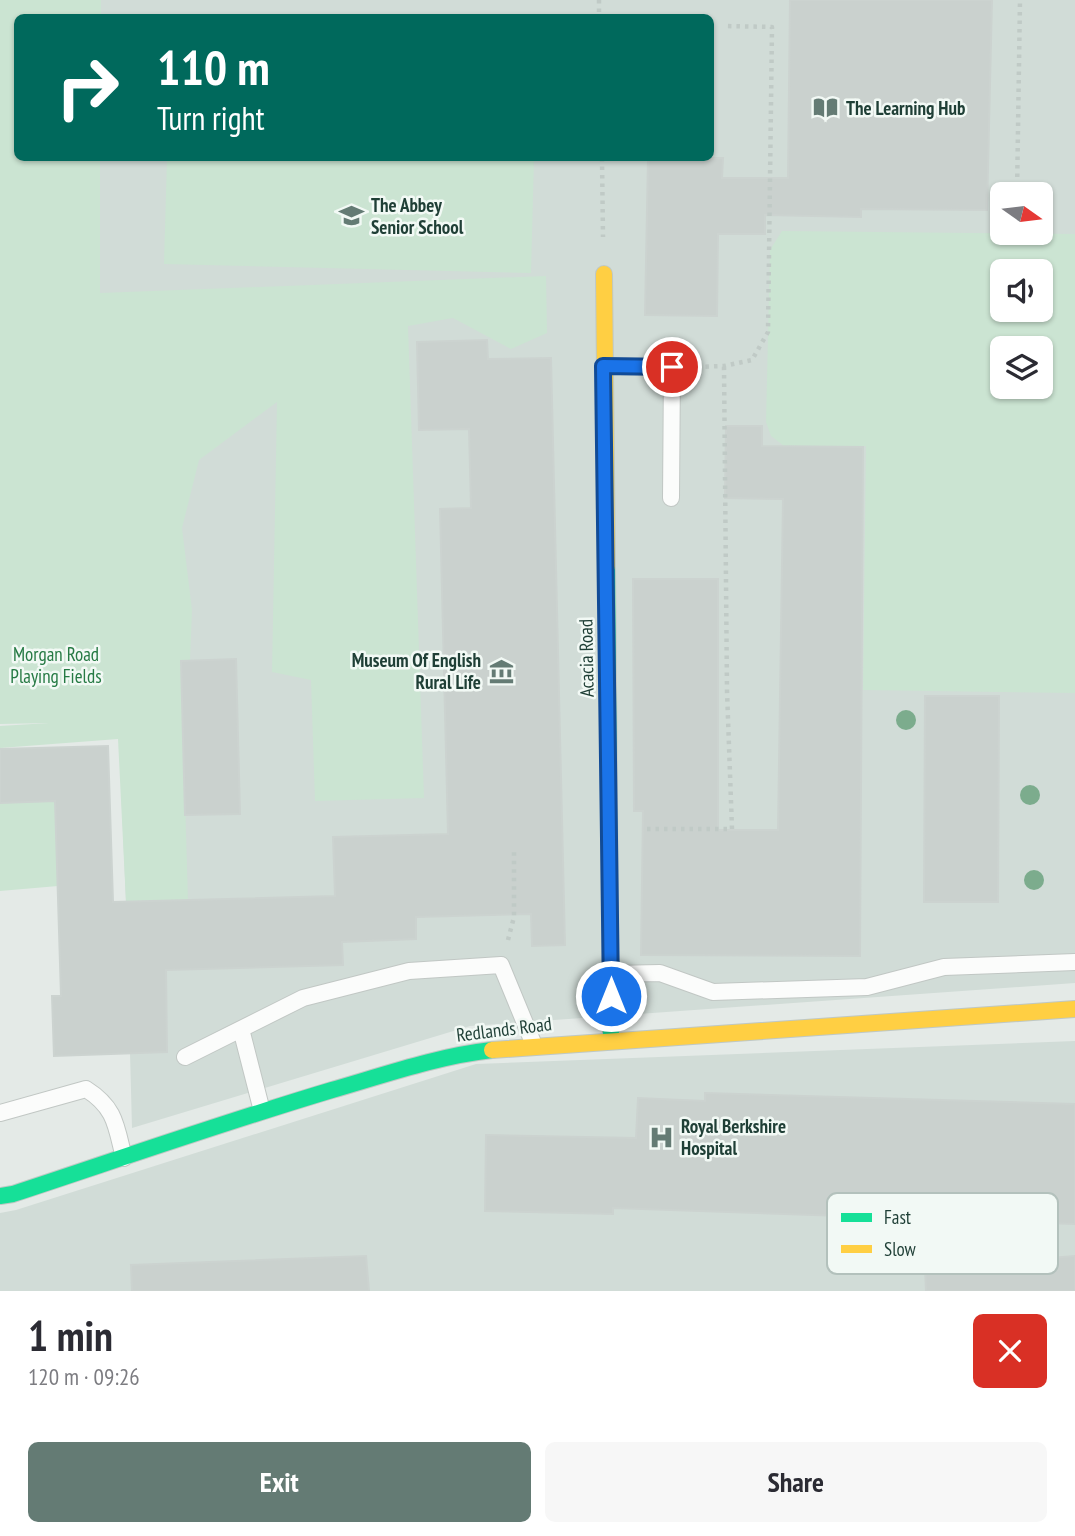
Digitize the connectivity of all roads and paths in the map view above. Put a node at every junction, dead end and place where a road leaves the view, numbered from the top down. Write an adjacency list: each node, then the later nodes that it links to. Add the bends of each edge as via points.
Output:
1 (1020, 0): 4 (path)
2 (725, 26): 7 (path, via 772,27 768,332 752,360)
3 (602, 161): 5 (path)
4 (1017, 182)
5 (604, 274): 6 (street, Acacia Road)
6 (603, 366): 8 (lane); 10 (street, Acacia Road)
7 (724, 366): 8 (path); 10 (path, via 732,830)
8 (672, 367): 9 (lane)
9 (671, 498)
10 (609, 828): 14 (street, Acacia Road)
11 (514, 848): 13 (path, via 514,917)
12 (1075, 962): 14 (lane, via 944,967 867,987 713,992 660,973)
13 (501, 965): 16 (lane, via 408,971 303,998); 18 (lane)
14 (612, 974): 17 (street, Acacia Road)
15 (1075, 1009): 17 (street, Redlands Road)
16 (241, 1029): 19 (lane); 20 (lane)
17 (611, 1041): 18 (street, Redlands Road)
18 (534, 1045): 20 (street, Redlands Road, via 464,1053)
19 (185, 1057)
20 (262, 1111): 22 (street, Redlands Road)
21 (0, 1112): 22 (lane, via 86,1089 112,1112)
22 (124, 1158): 23 (street, Redlands Road)
23 (0, 1196)

